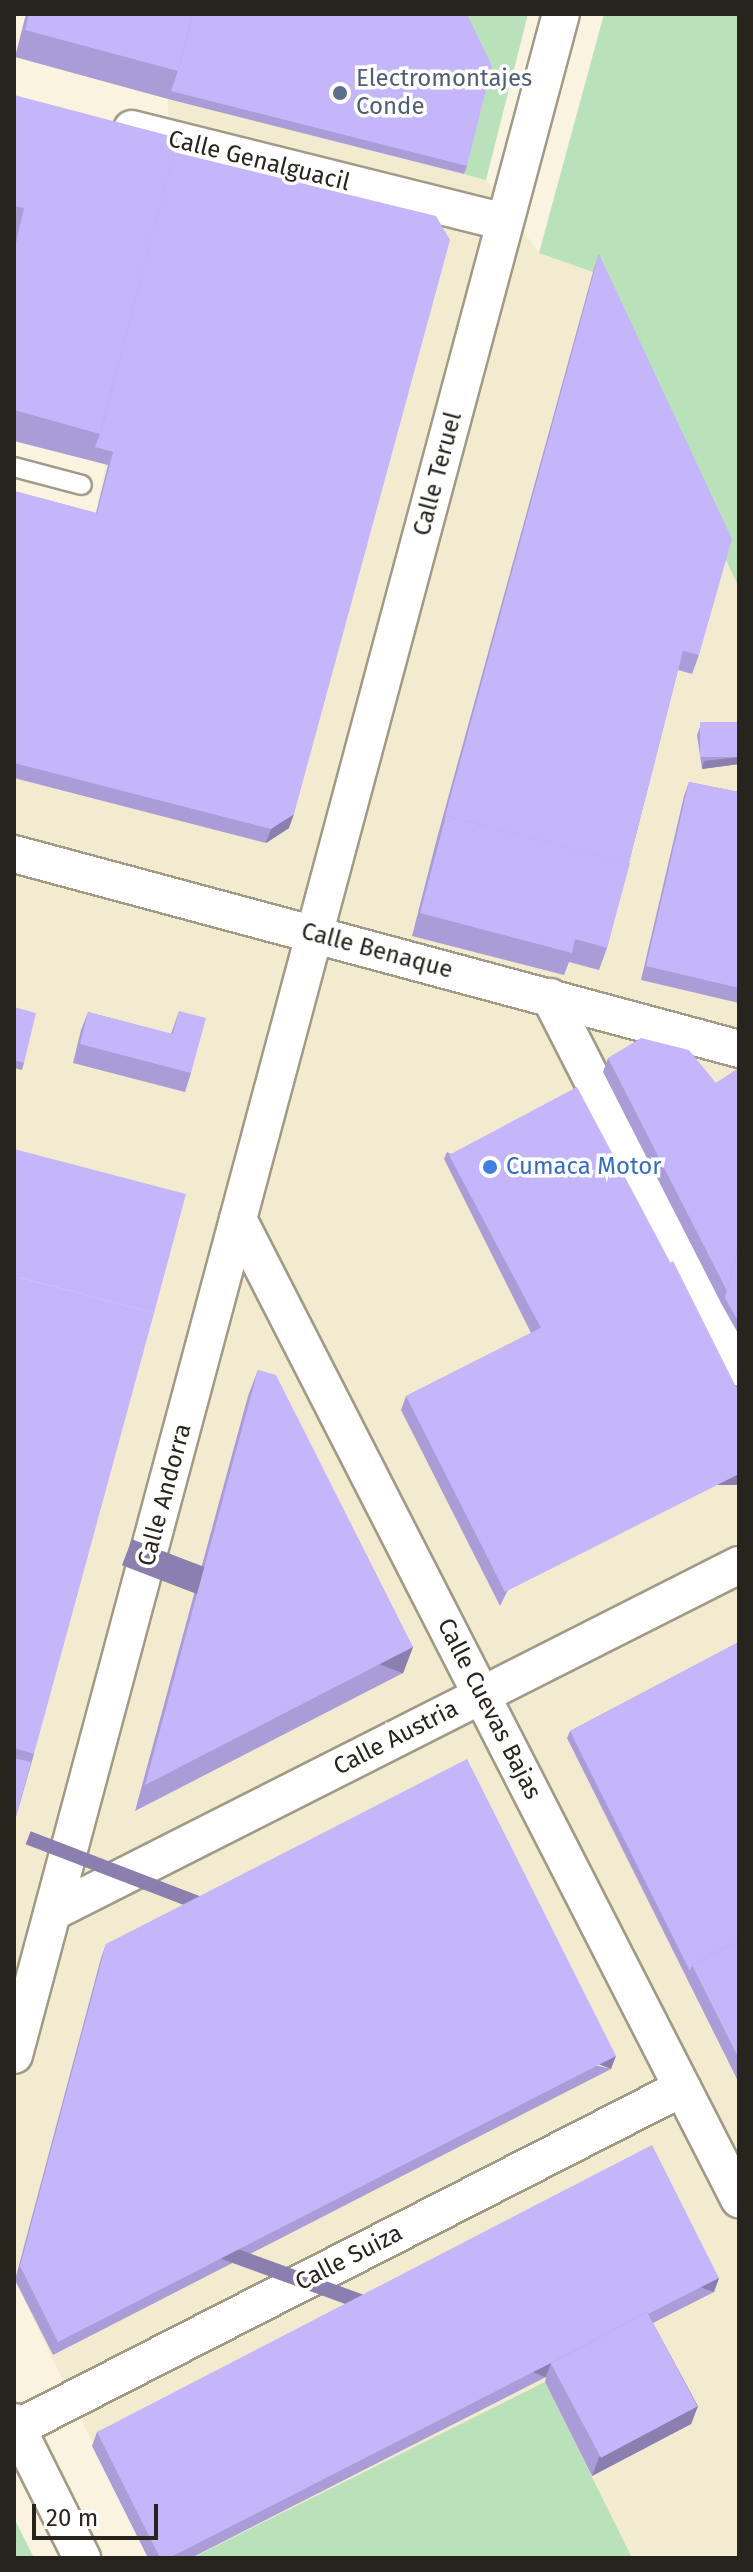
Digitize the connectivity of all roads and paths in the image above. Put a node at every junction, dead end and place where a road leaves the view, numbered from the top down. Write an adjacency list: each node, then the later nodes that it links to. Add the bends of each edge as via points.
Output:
1 (561, 14): 3 (street, Calle Teruel)
2 (91, 119): 3 (street, Calle Genalguacil)
3 (505, 222): 7 (street, Calle Teruel)
4 (14, 467): 5 (lane)
5 (82, 485)
6 (14, 854): 7 (street, Calle Benaque)
7 (315, 935): 8 (street, Calle Benaque); 10 (street, Calle Andorra)
8 (550, 997): 9 (street, Calle Benaque); 11 (street)
9 (739, 1049)
10 (238, 1219): 13 (street, Calle Cuevas Bajas); 14 (street, Calle Andorra)
11 (739, 1368)
12 (739, 1565): 13 (street, Calle Austria)
13 (481, 1695): 14 (street, Calle Austria); 16 (street, Calle Cuevas Bajas)
14 (53, 1912): 15 (street, Calle Andorra)
15 (14, 2055)
16 (682, 2088): 17 (street, Calle Cuevas Bajas); 18 (street, Calle Suiza)
17 (739, 2199)
18 (16, 2425): 19 (street)
19 (82, 2558)

